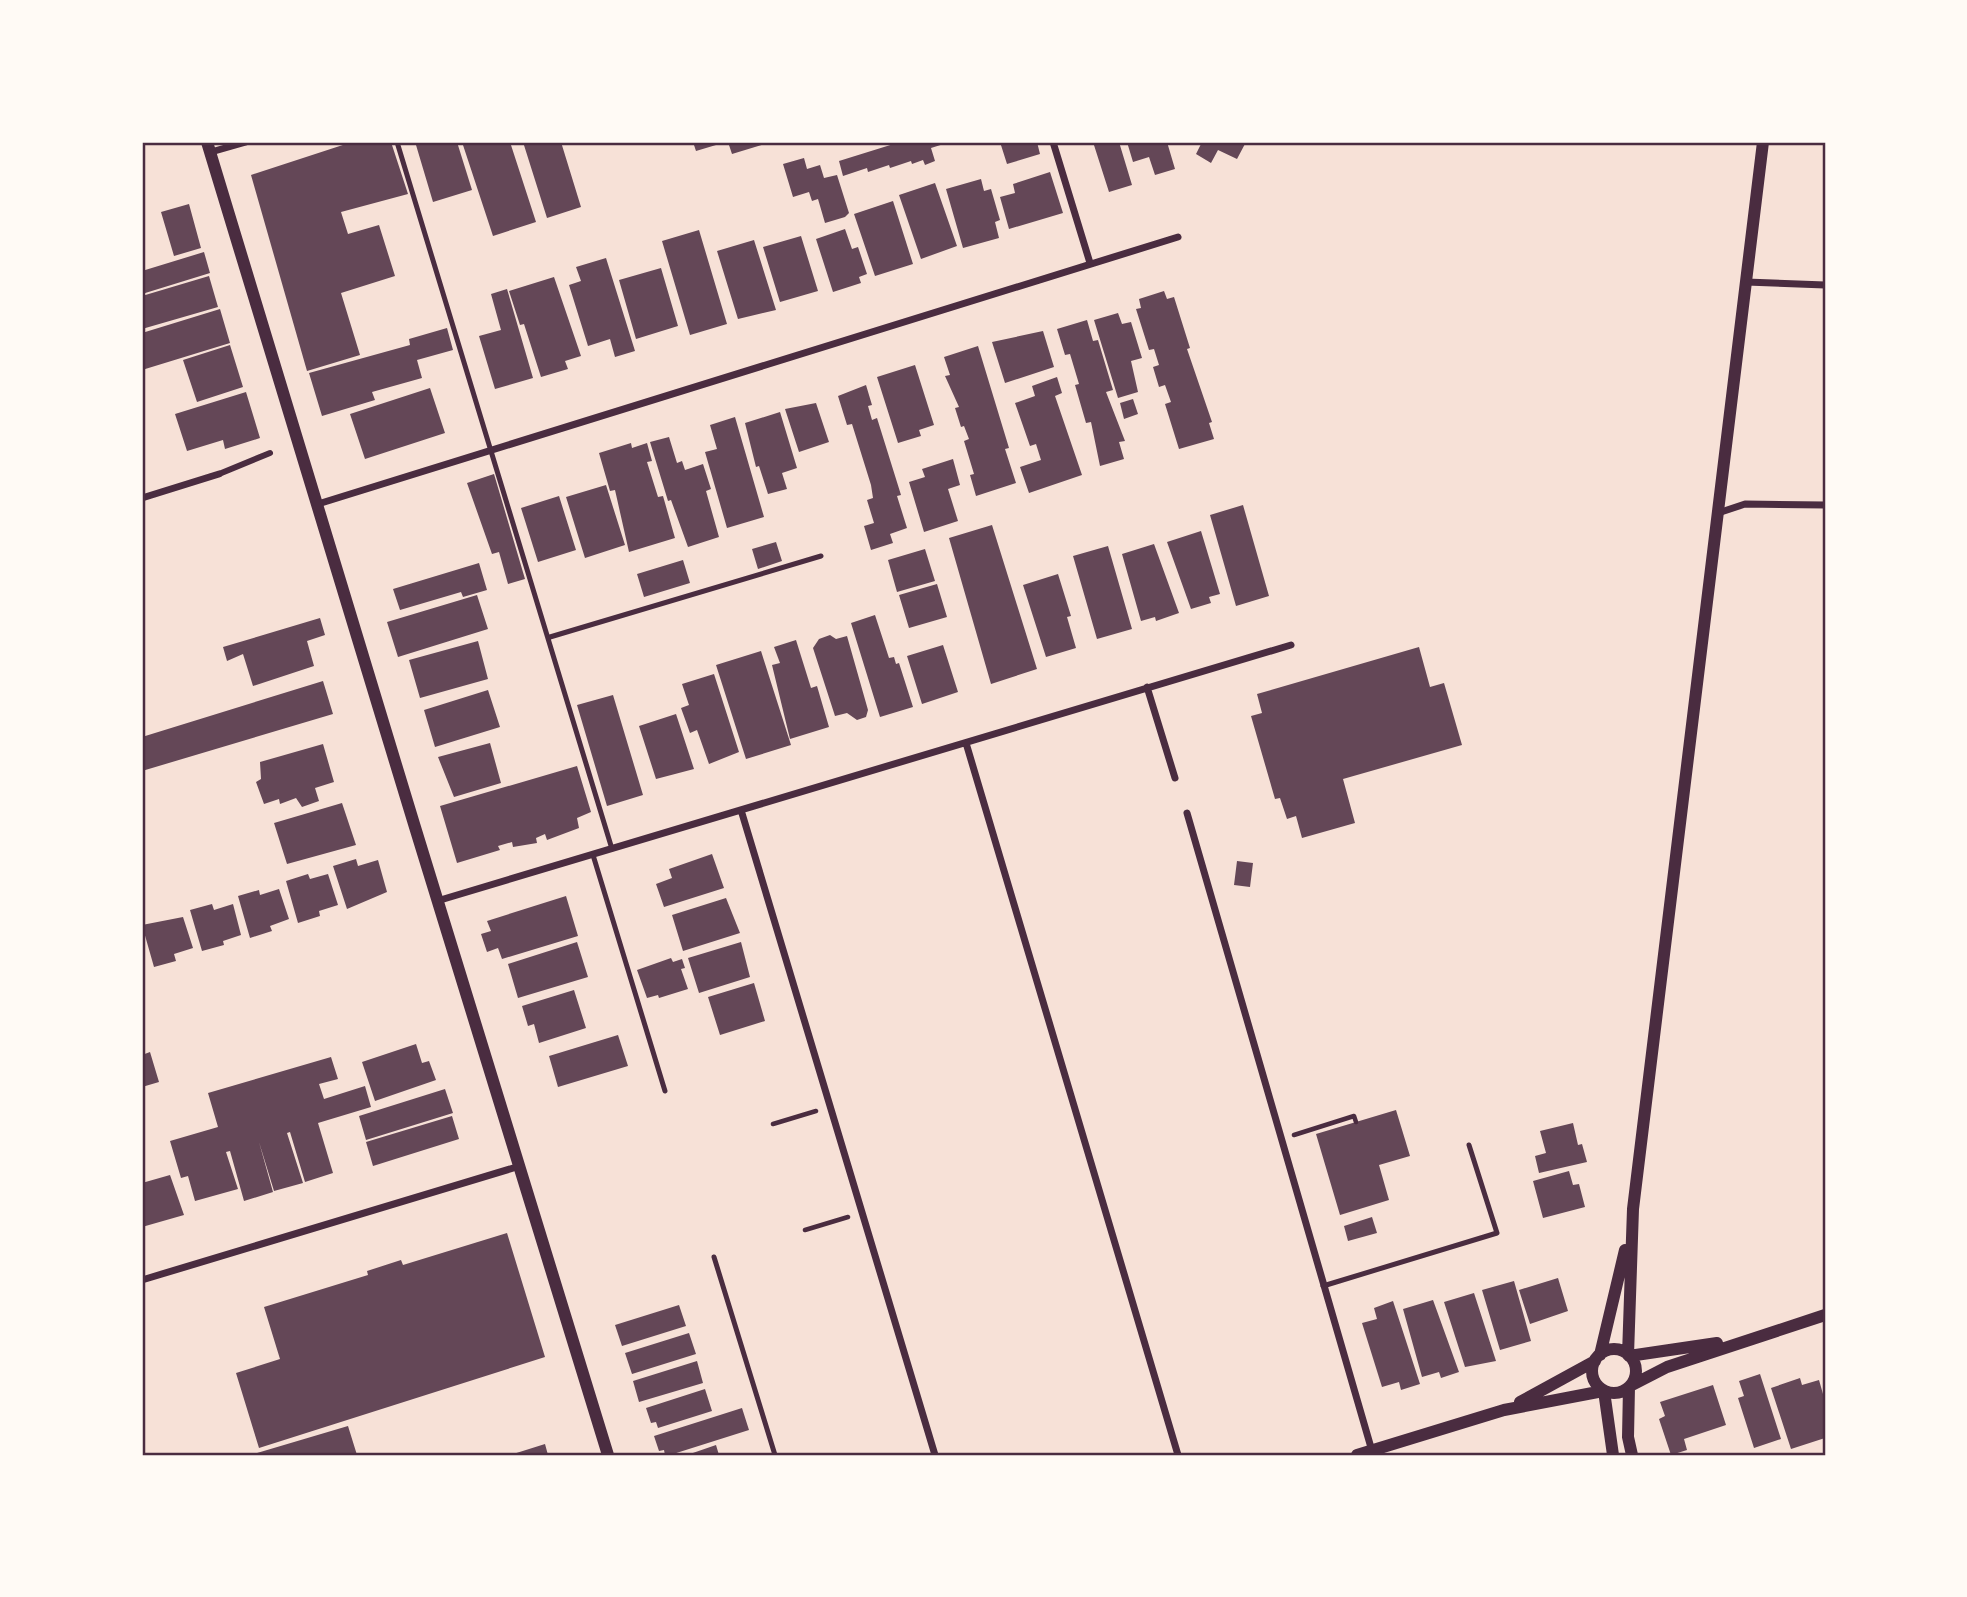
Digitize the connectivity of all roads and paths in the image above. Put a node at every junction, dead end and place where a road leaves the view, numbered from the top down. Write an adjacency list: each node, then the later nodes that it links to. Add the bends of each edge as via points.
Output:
1 (246, 142): 5 (street)
2 (397, 142): 10 (lane)
3 (1053, 142): 7 (street)
4 (1763, 142): 8 (street)
5 (209, 147): 14 (street)
6 (1178, 237): 7 (street)
7 (1090, 263): 10 (street)
8 (1746, 282): 9 (street); 16 (street)
9 (1825, 285)
10 (492, 449): 14 (street); 18 (lane)
11 (270, 453): 12 (street)
12 (219, 474): 13 (street)
13 (142, 498)
14 (318, 503): 27 (street)
15 (1825, 505): 16 (street, via 1745,504)
16 (1717, 513): 35 (street)
17 (821, 556): 18 (lane)
18 (550, 637): 25 (lane)
19 (1291, 645): 20 (street)
20 (1147, 687): 21 (street); 22 (street)
21 (966, 743): 23 (street); 52 (street)
22 (1175, 778)
23 (741, 810): 25 (street); 29 (street)
24 (1188, 813): 32 (street)
25 (612, 849): 26 (street)
26 (593, 855): 27 (street); 28 (lane)
27 (437, 901): 34 (street)
28 (664, 1091)
29 (831, 1107): 31 (path); 36 (street)
30 (1356, 1122): 32 (path, via 1354,1116)
31 (773, 1124)
32 (1280, 1139): 40 (street)
33 (1469, 1145): 40 (lane, via 1497,1233)
34 (520, 1166): 39 (street); 49 (street)
35 (1633, 1209): 43 (street); 44 (street)
36 (862, 1213): 37 (path); 51 (street)
37 (805, 1230)
38 (714, 1257): 50 (lane)
39 (142, 1280)
40 (1323, 1286): 48 (street)
41 (1825, 1315): 42 (street)
42 (1748, 1338): 43 (street); 45 (street, via 1667,1367)
43 (1629, 1355): 44 (street, via 1617,1349); 45 (street, via 1636,1366)
44 (1597, 1358): 46 (street, via 1592,1374); 47 (street)
45 (1631, 1386): 46 (street, via 1618,1393); 55 (street, via 1628,1437)
46 (1604, 1391): 47 (street); 54 (street)
47 (1504, 1410): 48 (street)
48 (1372, 1451): 53 (street)
49 (608, 1455)
50 (775, 1455)
51 (935, 1455)
52 (1178, 1455)
53 (1357, 1455)
54 (1613, 1455)
55 (1632, 1455)

